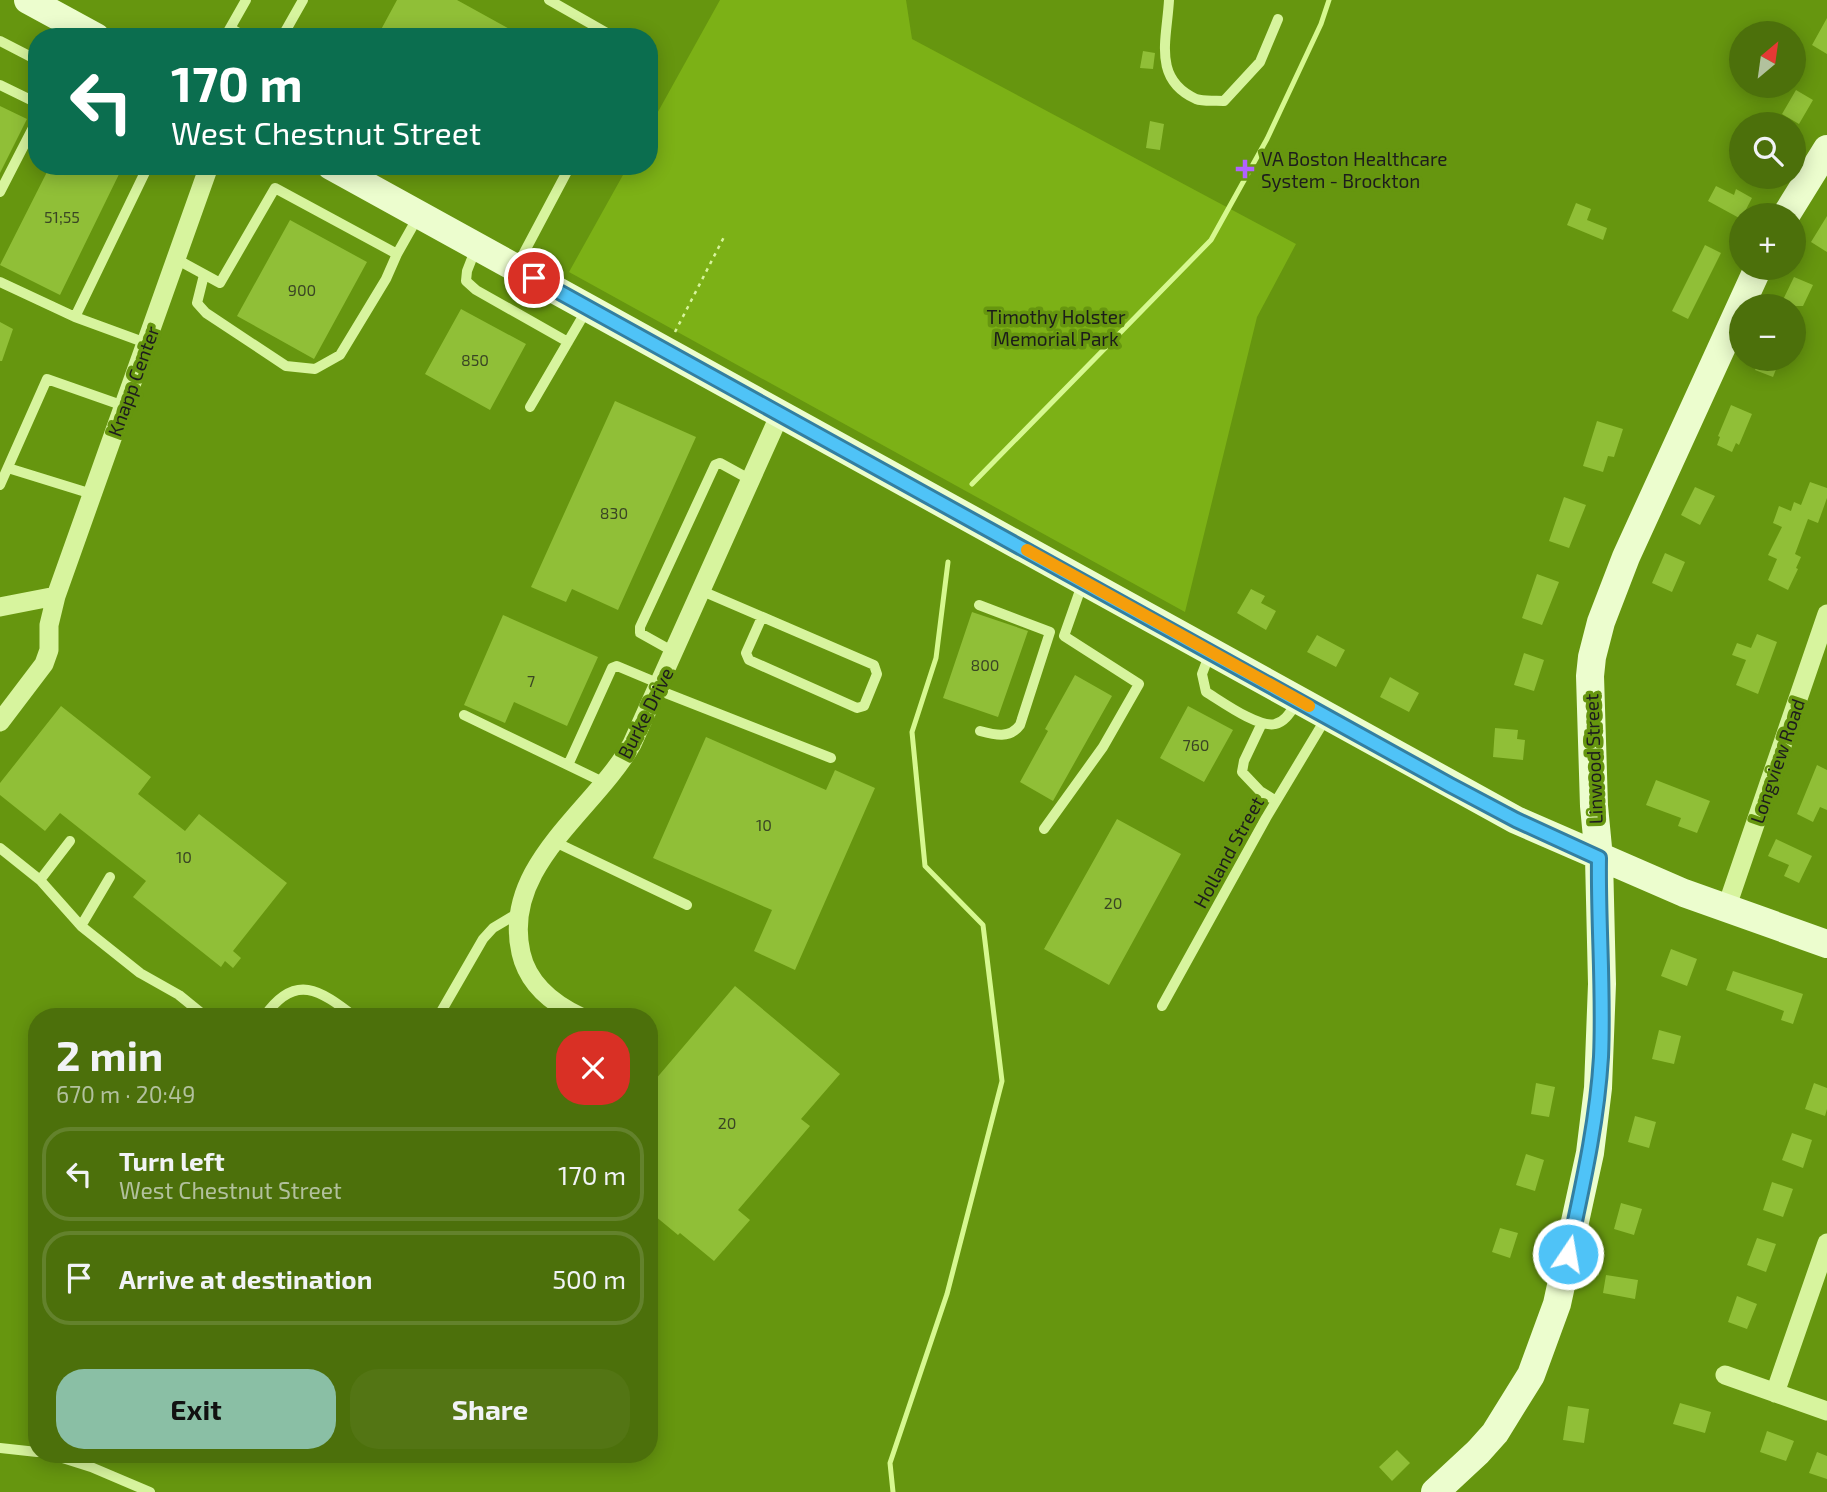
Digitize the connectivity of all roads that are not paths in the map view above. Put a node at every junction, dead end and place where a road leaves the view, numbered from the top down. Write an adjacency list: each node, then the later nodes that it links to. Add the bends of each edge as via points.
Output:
1 (28, 0): 7 (main road)
2 (246, 0): 8 (lane)
3 (303, 0): 9 (lane)
4 (549, 0): 10 (lane)
5 (1169, 0): 6 (lane, via 1164,63 1171,81 1198,99 1224,101 1261,62)
6 (1278, 19)
7 (79, 28)
8 (230, 28)
9 (287, 28)
10 (598, 28)
11 (0, 41): 12 (lane)
12 (28, 55)
13 (0, 85): 14 (lane)
14 (28, 99)
15 (28, 138): 21 (lane)
16 (1827, 149): 22 (main road)
17 (144, 175): 32 (lane)
18 (206, 175): 26 (street, Knapp Center)
19 (347, 175): 23 (main road)
20 (565, 175): 27 (lane)
21 (0, 192)
22 (1793, 203)
23 (419, 215): 24 (main road); 25 (lane)
24 (476, 246): 27 (main road); 33 (lane, via 466,281)
25 (397, 254): 28 (lane, via 275,188 220,283); 28 (lane, via 340,355 315,369 286,366 206,313 197,303)
26 (176, 259): 28 (lane); 34 (street, Knapp Center)
27 (516, 268): 31 (main road)
28 (204, 275)
29 (1752, 280): 68 (main road, Linwood Street, via 1626,556 1592,657)
30 (0, 282): 32 (lane)
31 (588, 308): 33 (lane); 37 (main road)
32 (75, 317): 34 (lane)
33 (568, 342): 36 (lane)
34 (146, 343): 35 (street, Knapp Center)
35 (124, 406): 38 (lane, via 47,379); 41 (street, Knapp Center)
36 (530, 407)
37 (780, 414): 39 (street, Burke Drive); 42 (main road)
38 (8, 468): 40 (lane); 41 (lane)
39 (751, 480): 43 (street, Burke Drive); 51 (lane, via 720,463 715,465 640,627 640,633)
40 (0, 485)
41 (92, 494): 44 (street, Knapp Center)
42 (1083, 581): 50 (lane); 52 (main road)
43 (702, 591): 48 (lane); 51 (street, Burke Drive)
44 (56, 596): 46 (street); 57 (street, Knapp Center, via 44,664)
45 (979, 605): 49 (lane)
46 (0, 607)
47 (1827, 614): 72 (street, Longview Road)
48 (762, 617): 48 (lane, via 874,665 877,674 864,706 856,708 749,660 746,653)
49 (1050, 632): 50 (lane); 59 (lane, via 1016,732 995,735)
50 (1064, 636): 64 (lane, via 1139,684 1103,747)
51 (674, 652): 53 (street, Burke Drive)
52 (1211, 652): 54 (main road); 58 (lane, via 1202,674 1206,692)
53 (659, 687): 60 (lane); 61 (lane, via 617,666 612,668); 62 (street, Burke Drive, via 626,755)
54 (1298, 700): 56 (main road); 58 (lane, via 1283,720 1275,725)
55 (464, 715): 61 (lane)
56 (1327, 716): 63 (lane, Holland Street); 68 (main road, via 1516,820)
57 (0, 722)
58 (1262, 723): 63 (lane, via 1242,772)
59 (980, 731)
60 (831, 758)
61 (568, 765): 62 (lane)
62 (605, 783): 66 (street, Burke Drive)
63 (1276, 801): 76 (lane, Holland Street)
64 (1044, 829)
65 (70, 841): 70 (lane)
66 (555, 842): 71 (lane); 73 (street, Burke Drive, via 526,887)
67 (0, 848): 70 (lane)
68 (1599, 858): 72 (main road); 90 (main road, Linwood Street, via 1602,984 1598,1088 1590,1153 1557,1304 1531,1375 1508,1414 1478,1452)
69 (110, 877): 74 (lane)
70 (40, 880): 74 (lane)
71 (687, 905)
72 (1726, 909): 75 (main road)
73 (518, 913): 80 (lane, via 483,939); 81 (street, Burke Drive, via 519,944 528,973)
74 (80, 926): 77 (lane)
75 (1827, 944)
76 (1162, 1006)
77 (195, 1008)
78 (270, 1008): 79 (lane, via 301,989 321,992)
79 (343, 1008)
80 (443, 1008)
81 (565, 1008)
82 (1827, 1243): 84 (street)
83 (1725, 1375): 84 (street)
84 (1775, 1393): 85 (street)
85 (1827, 1411)
86 (0, 1448): 87 (lane)
87 (28, 1451)
88 (78, 1463): 89 (lane)
89 (150, 1492)
90 (1435, 1492)

